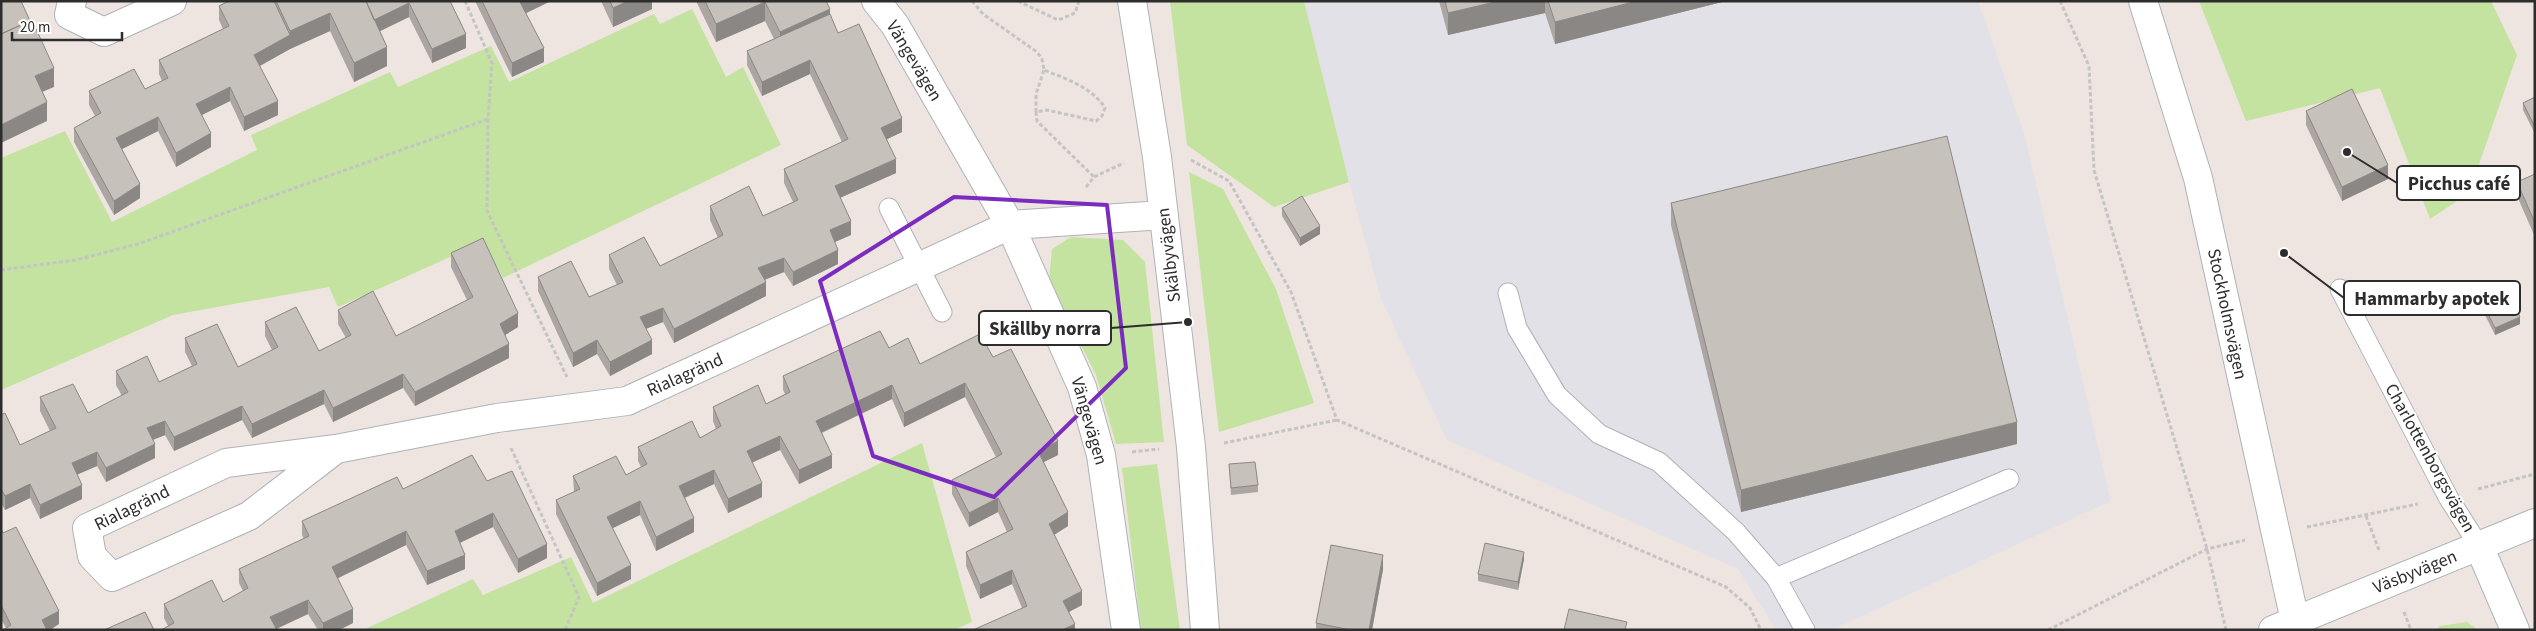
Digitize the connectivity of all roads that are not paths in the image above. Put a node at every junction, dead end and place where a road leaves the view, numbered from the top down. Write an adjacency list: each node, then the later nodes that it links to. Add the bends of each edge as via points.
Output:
1 (72, 1): 2 (street, via 69,15 104,32)
2 (172, 1)
3 (876, 1): 8 (street, Vängevägen, via 895,25)
4 (1132, 1): 7 (street, Skälbyvägen)
5 (2143, 1): 18 (street, Stockholmsvägen, via 2198,178 2276,532)
6 (889, 208): 9 (lane)
7 (1164, 216): 8 (street); 20 (street, Skälbyvägen, via 1191,447)
8 (1010, 225): 9 (street, Rialagränd); 19 (street, Vängevägen, via 1082,387 1101,455)
9 (920, 268): 12 (lane); 13 (street, Rialagränd, via 627,401 497,418)
10 (2340, 289): 16 (lane, Charlottenborgsvägen, via 2448,497)
11 (1508, 292): 17 (lane, via 1518,328 1557,395 1599,434 1659,462 1736,532)
12 (942, 312)
13 (336, 449): 13 (street, Rialagränd, via 226,463 87,528 92,556 112,577 249,516)
14 (2009, 479): 17 (lane)
15 (2535, 522): 16 (street, Väsbyvägen)
16 (2479, 546): 18 (street, Väsbyvägen); 22 (street, Charlottenborgsvägen)
17 (1776, 578): 21 (lane)
18 (2288, 627)
19 (1126, 630)
20 (1205, 630)
21 (1805, 630)
22 (2514, 630)

